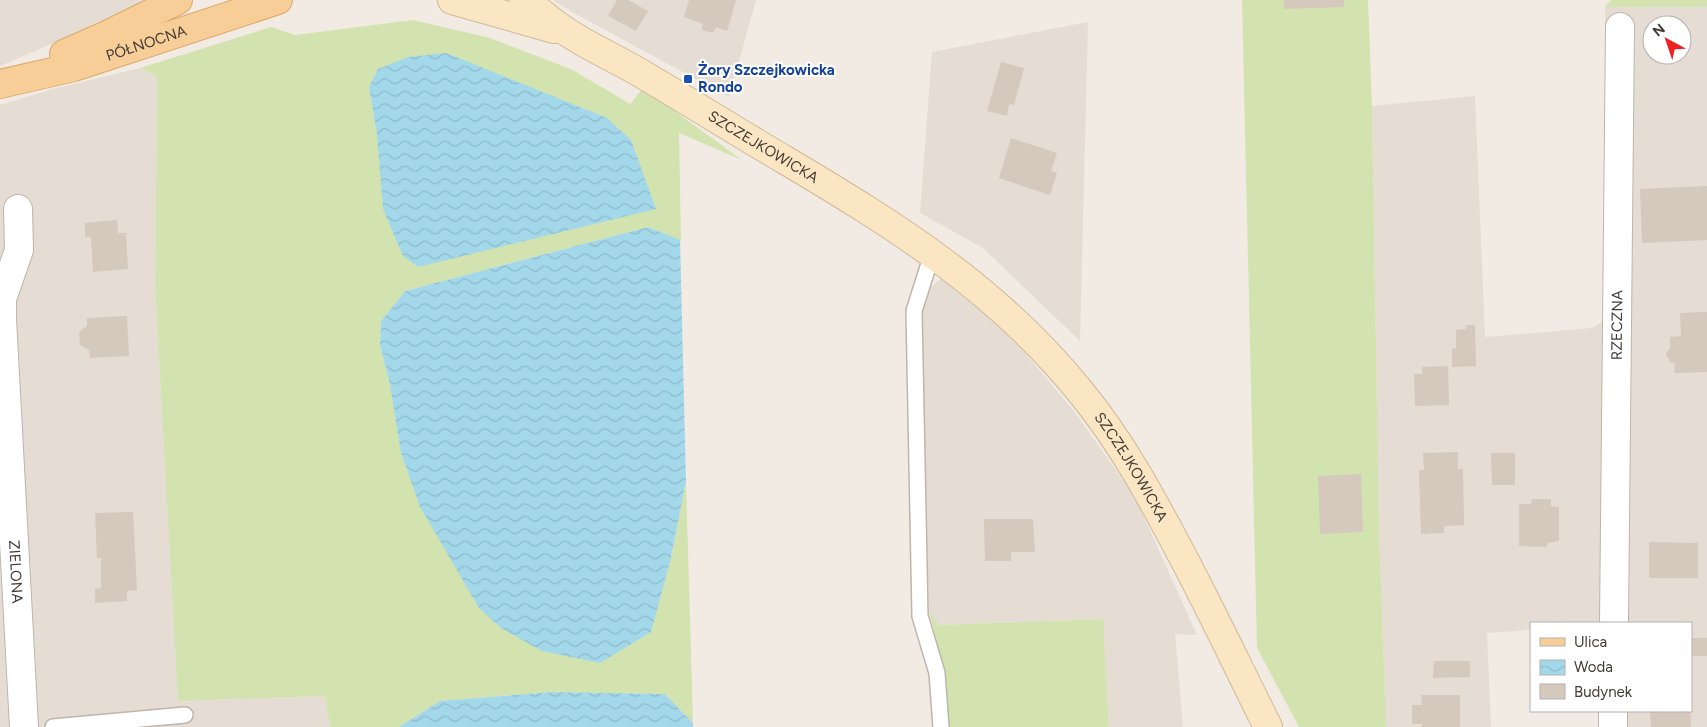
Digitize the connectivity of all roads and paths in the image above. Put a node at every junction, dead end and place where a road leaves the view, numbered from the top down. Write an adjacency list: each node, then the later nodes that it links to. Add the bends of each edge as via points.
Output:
1 (178, 0): 7 (main road, PÓŁNOCNA)
2 (278, 0): 7 (main road, PÓŁNOCNA, via 74,67)
3 (452, 0): 6 (street, SZCZEJKOWICKA)
4 (524, 0): 6 (street, SZCZEJKOWICKA)
5 (1620, 27): 10 (street, RZECZNA)
6 (566, 32): 9 (street, SZCZEJKOWICKA, via 639,72 862,206)
7 (7, 82)
8 (18, 209): 13 (street, ZIELONA, via 19,250 2,299 2,320)
9 (932, 254): 15 (lane, via 914,311 920,616 936,673); 16 (street, SZCZEJKOWICKA, via 982,291 1044,349 1106,426 1158,509)
10 (1614, 622)
11 (1613, 712): 17 (street)
12 (185, 715): 14 (lane)
13 (24, 727)
14 (52, 727)
15 (941, 727)
16 (1268, 727)
17 (1613, 727)

